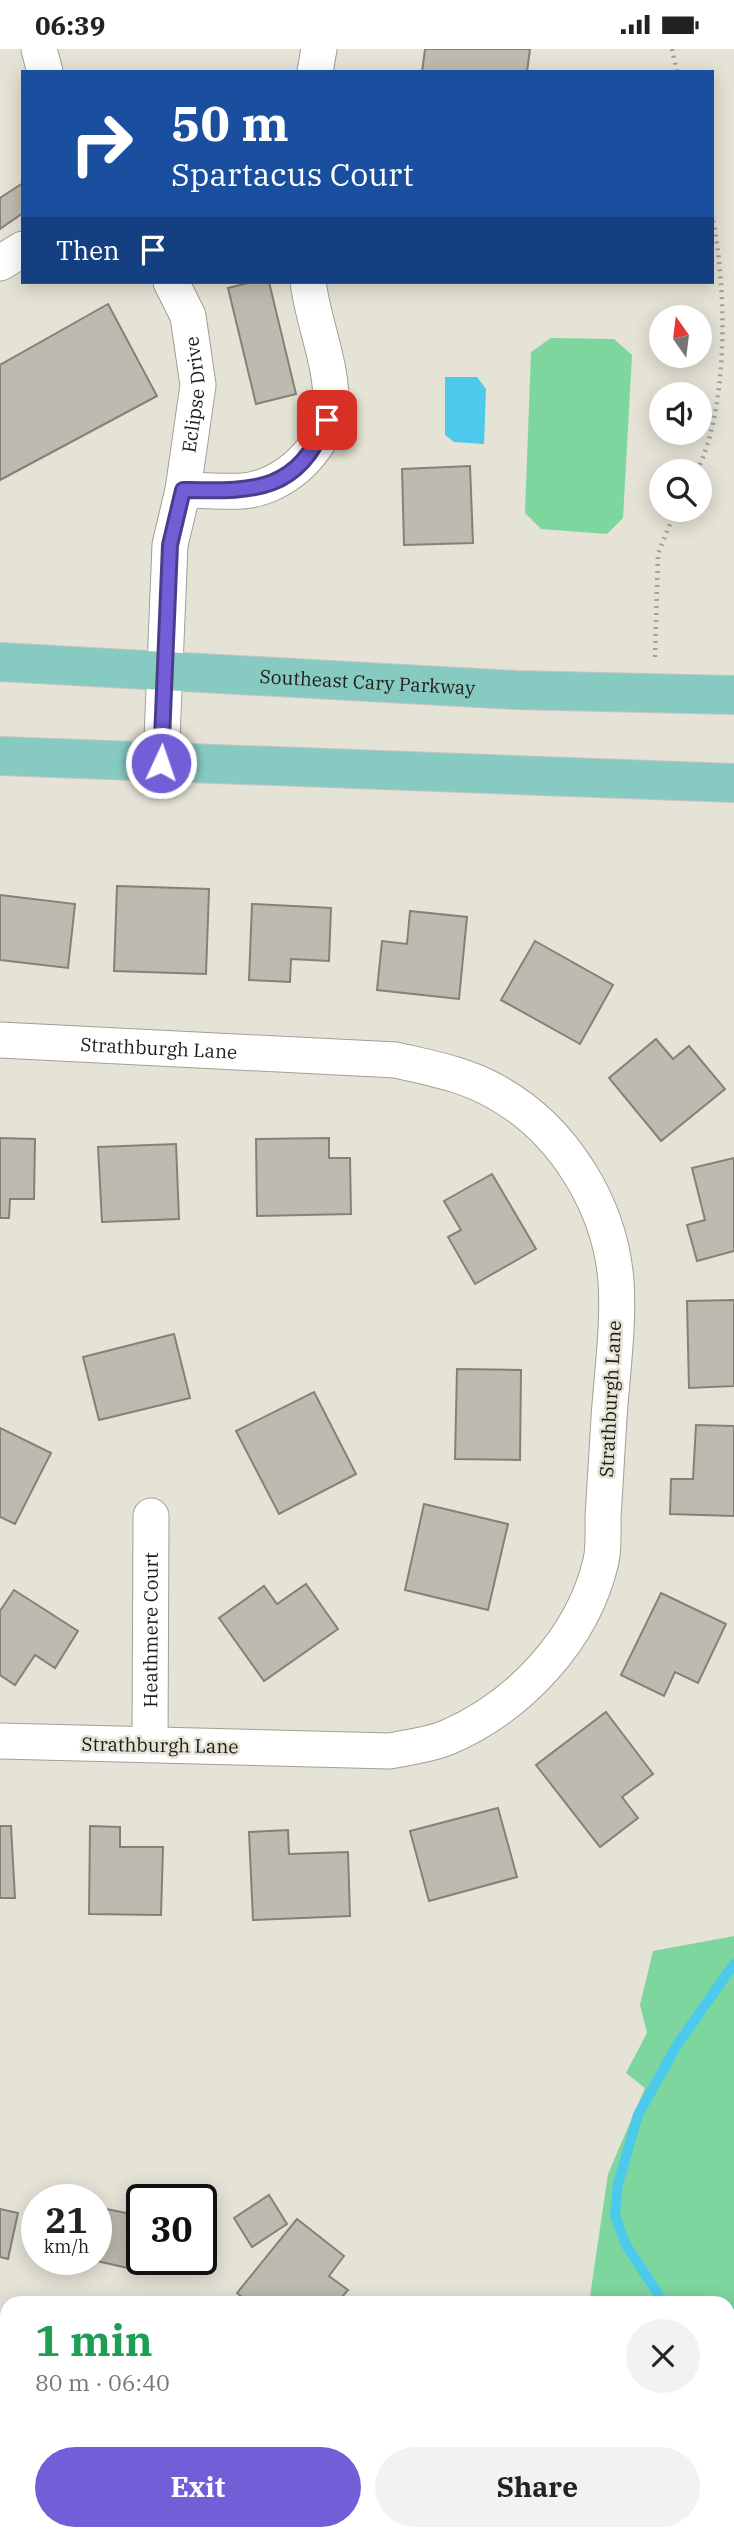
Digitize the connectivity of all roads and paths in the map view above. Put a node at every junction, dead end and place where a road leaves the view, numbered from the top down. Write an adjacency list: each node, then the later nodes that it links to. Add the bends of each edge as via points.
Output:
1 (39, 49): 4 (street)
2 (320, 49): 5 (street)
3 (672, 49): 6 (path)
4 (44, 70)
5 (315, 70)
6 (677, 70)
7 (714, 229): 12 (path, via 722,280 721,346 715,417)
8 (21, 251): 9 (street)
9 (0, 263)
10 (172, 284): 13 (street, Eclipse Drive, via 188,316 198,385)
11 (308, 284): 13 (street, via 331,400 316,447 292,471 270,483 245,491)
12 (703, 459)
13 (183, 490): 17 (street, Eclipse Drive, via 170,545)
14 (671, 522): 15 (path, via 659,555)
15 (655, 658)
16 (0, 662): 17 (main road, Southeast Cary Parkway)
17 (165, 669): 18 (main road, Southeast Cary Parkway, via 515,690); 20 (street, Eclipse Drive)
18 (734, 695)
19 (0, 756): 20 (main road)
20 (161, 763): 21 (main road)
21 (734, 783)
22 (0, 1040): 25 (street, Strathburgh Lane, via 396,1060 453,1073 497,1092 538,1122 567,1154 591,1192 608,1234 616,1281 601,1560 569,1635 545,1667 518,1694 477,1722 444,1739 390,1751)
23 (151, 1516): 25 (street, Heathmere Court)
24 (0, 1741): 25 (street, Strathburgh Lane)
25 (150, 1744)

